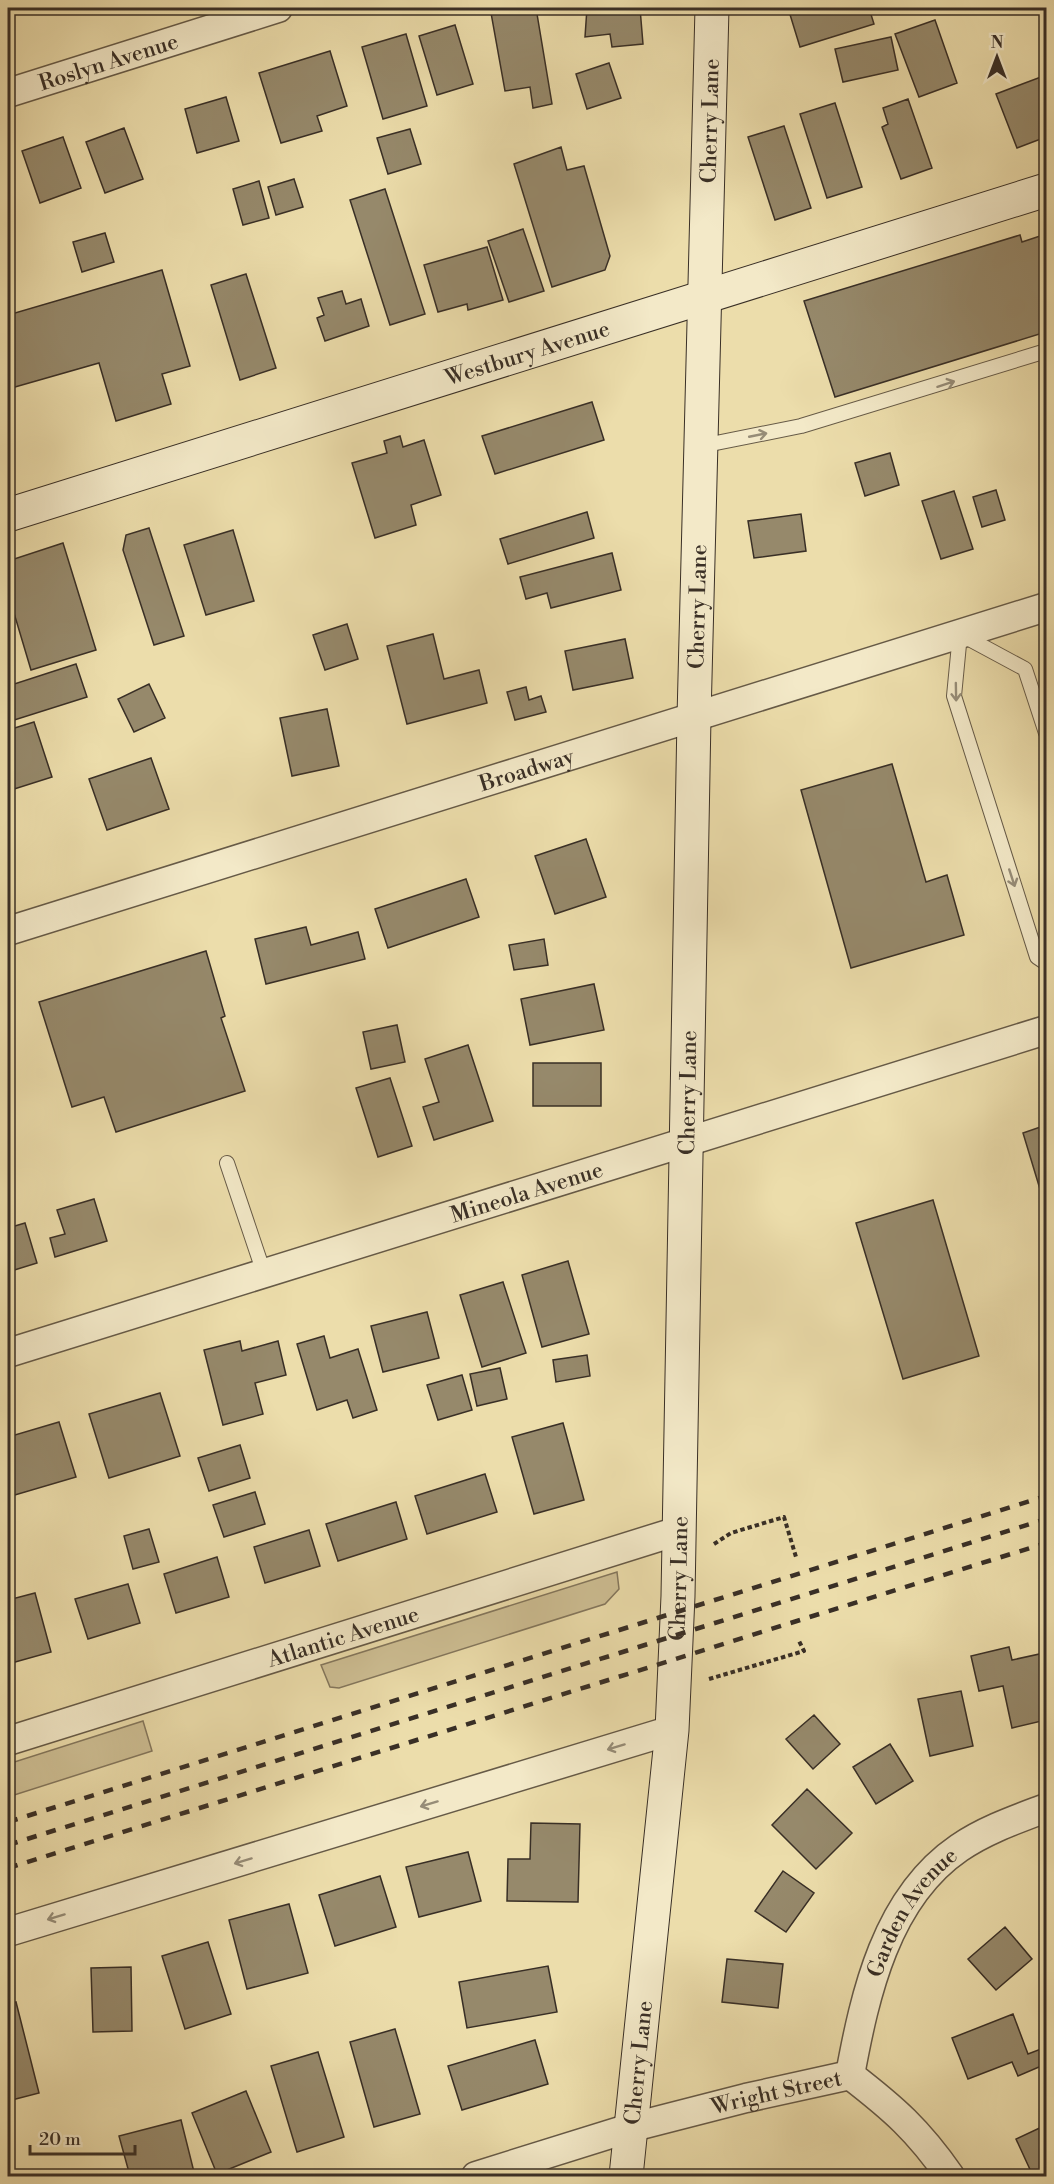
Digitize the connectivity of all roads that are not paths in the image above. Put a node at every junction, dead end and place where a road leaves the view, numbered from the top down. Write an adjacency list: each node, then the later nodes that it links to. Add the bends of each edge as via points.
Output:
1 (278, 8): 3 (street, Roslyn Avenue)
2 (712, 8): 5 (street, Cherry Lane)
3 (8, 93)
4 (1047, 190): 5 (street, Westbury Avenue)
5 (704, 297): 7 (street, Cherry Lane); 8 (street, Westbury Avenue)
6 (1047, 351): 7 (lane, one-way to 6, via 801,426)
7 (701, 446): 11 (street, Cherry Lane)
8 (8, 515)
9 (1047, 607): 10 (street, Broadway)
10 (960, 634): 11 (street, Broadway); 12 (lane, via 1025,669); 14 (lane, one-way to 14, via 954,696 1037,957)
11 (694, 717): 13 (street, Broadway); 16 (street, Cherry Lane)
12 (1047, 733)
13 (8, 932)
14 (1047, 963)
15 (1047, 1030): 16 (street, Mineola Avenue)
16 (686, 1142): 18 (street, Mineola Avenue); 20 (street, Cherry Lane)
17 (227, 1163): 18 (lane)
18 (264, 1274): 19 (street, Mineola Avenue)
19 (8, 1353)
20 (678, 1531): 21 (street, Cherry Lane); 22 (street, Atlantic Avenue)
21 (672, 1730): 24 (street, one-way to 24); 26 (street, Cherry Lane)
22 (8, 1741)
23 (1047, 1808): 25 (street, Garden Avenue, via 997,1827 958,1848 903,1907 862,2009)
24 (8, 1932)
25 (850, 2075): 26 (street, Wright Street); 29 (street, Wright Street, via 900,2114)
26 (633, 2127): 27 (street, Wright Street); 28 (street, Cherry Lane)
27 (476, 2176)
28 (626, 2176)
29 (950, 2176)

